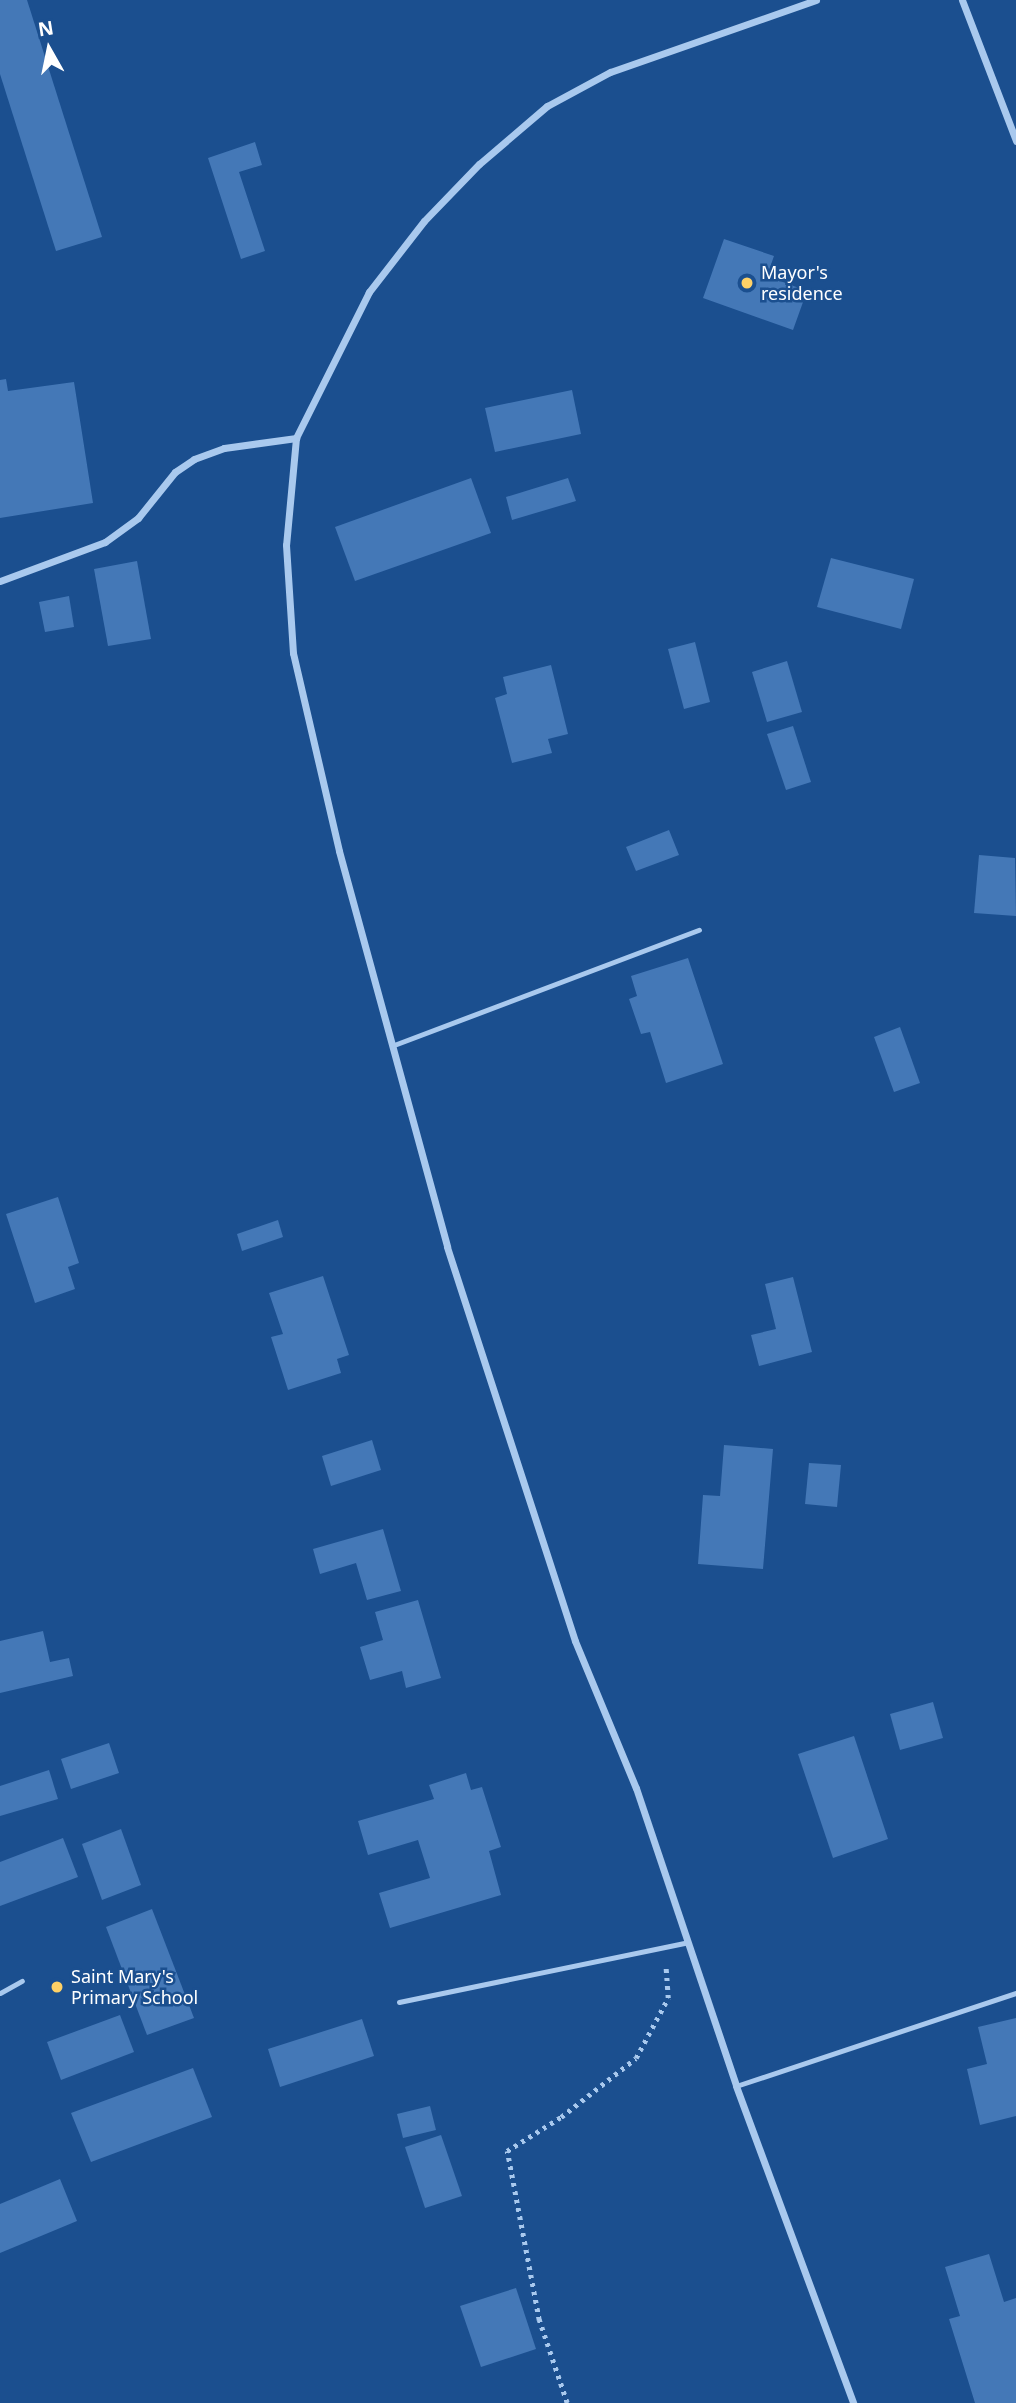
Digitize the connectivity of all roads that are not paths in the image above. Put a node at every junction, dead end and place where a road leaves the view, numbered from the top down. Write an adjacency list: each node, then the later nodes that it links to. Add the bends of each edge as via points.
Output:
1 (816, 0): 4 (street, via 610,72 547,106 479,164 424,221 369,292)
2 (962, 0): 3 (street)
3 (1016, 141)
4 (296, 438): 5 (street, via 224,448 194,459 175,472 138,518 105,542); 7 (street, via 286,545 293,653 339,851)
5 (0, 581)
6 (699, 930): 7 (lane)
7 (394, 1045): 8 (street, via 447,1247 575,1640 636,1787)
8 (688, 1942): 12 (lane); 13 (street)
9 (22, 1981): 10 (lane)
10 (0, 1993)
11 (1016, 1993): 13 (lane)
12 (399, 2001)
13 (736, 2087): 14 (street)
14 (853, 2403)

